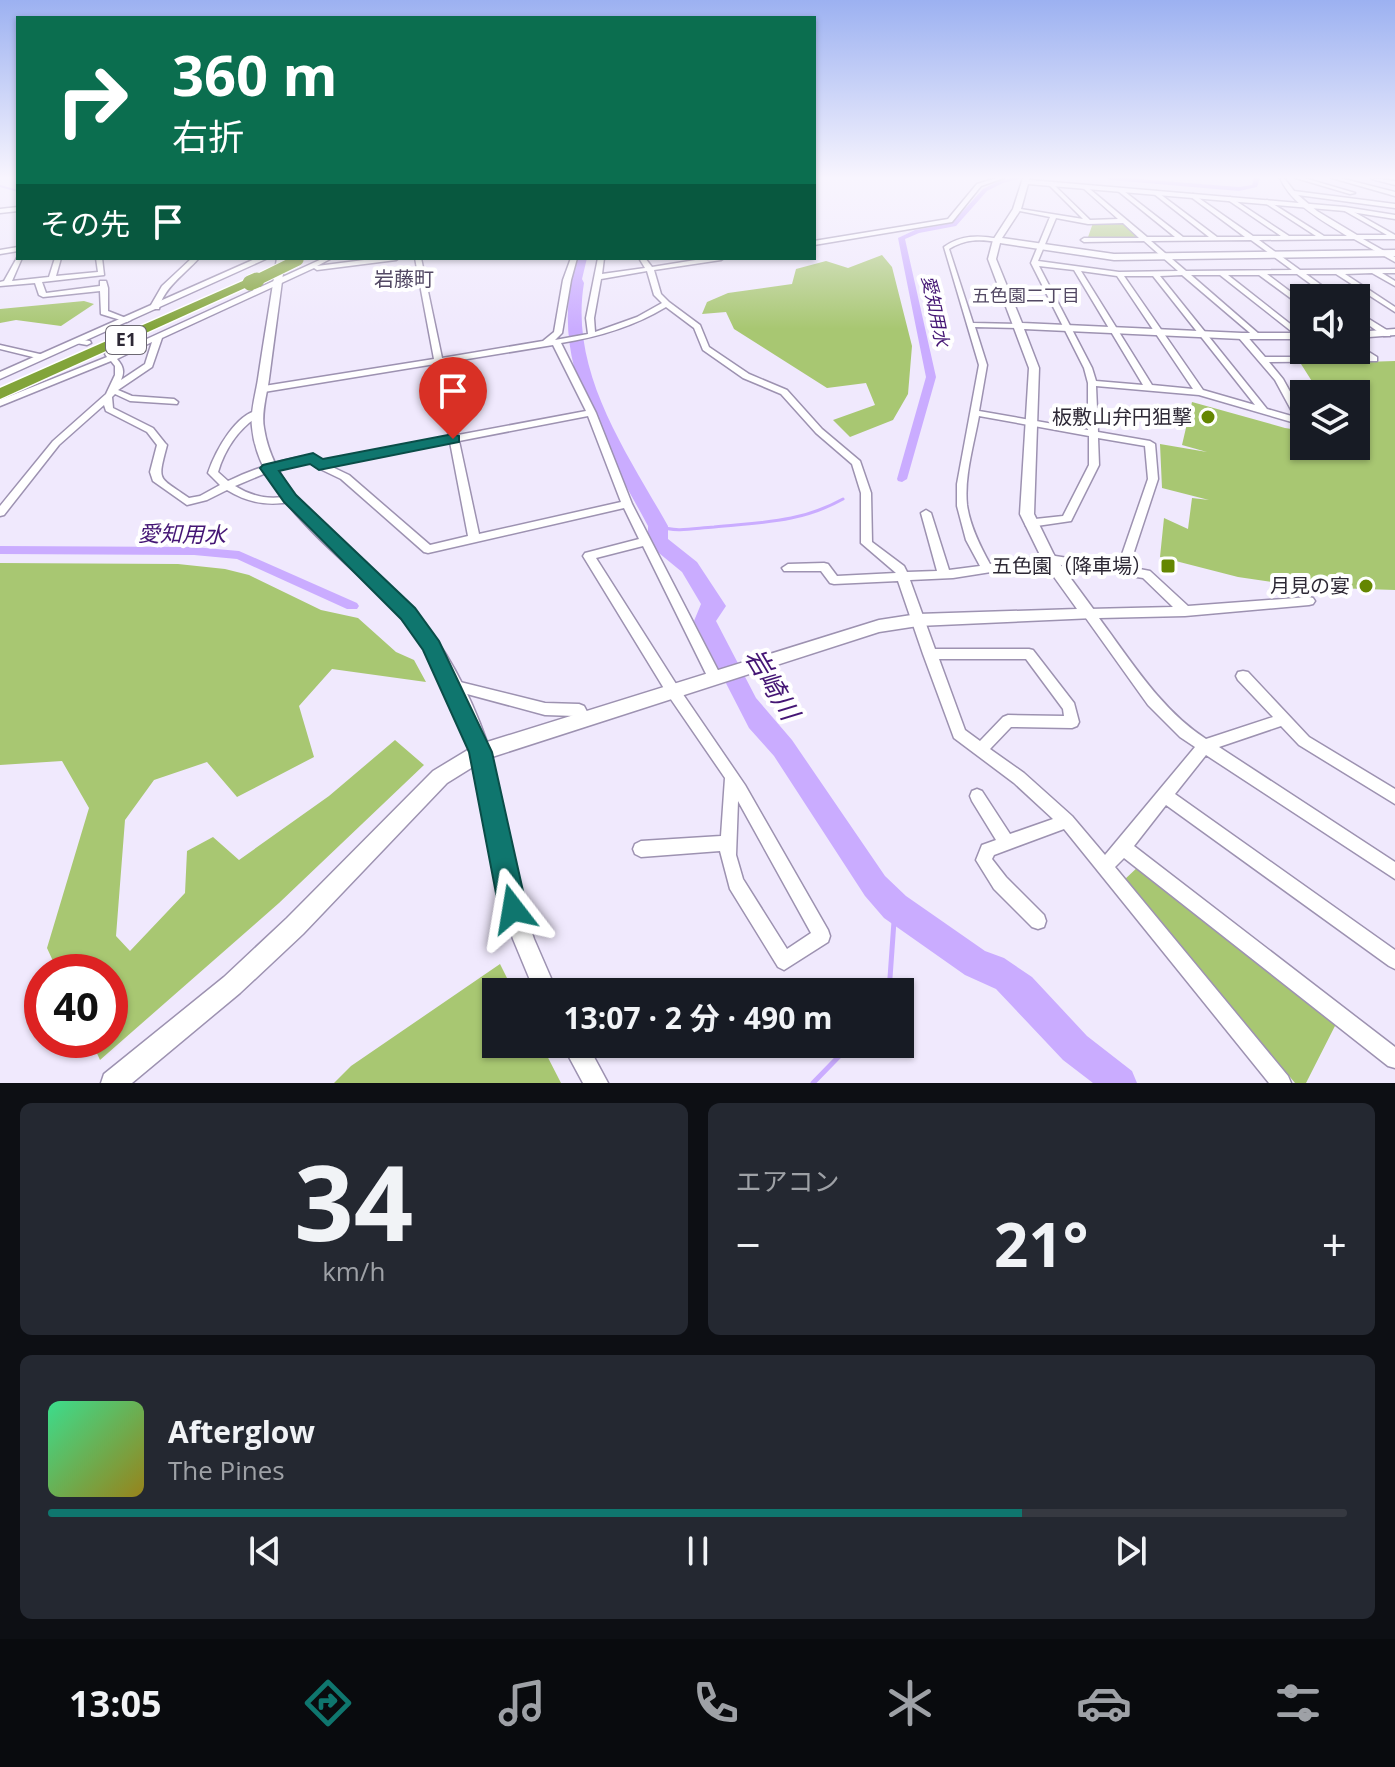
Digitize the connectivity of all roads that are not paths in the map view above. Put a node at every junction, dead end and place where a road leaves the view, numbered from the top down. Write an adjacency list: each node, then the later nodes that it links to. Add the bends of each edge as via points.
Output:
1 (904, 229): 23 (street)
2 (1004, 229): 19 (street)
3 (1047, 229): 25 (street)
4 (1087, 229): 20 (street)
5 (1132, 229): 21 (street)
6 (1167, 229): 22 (street)
7 (1203, 229): 17 (street)
8 (1238, 229): 18 (street)
9 (1274, 229): 15 (street)
10 (1308, 229): 16 (street)
11 (1344, 229): 13 (street)
12 (816, 235): 23 (street)
13 (1358, 237): 14 (street); 16 (street); 26 (street)
14 (1394, 237)
15 (1288, 238): 16 (street); 18 (street)
16 (1322, 238)
17 (1217, 239): 18 (street); 22 (street)
18 (1252, 239): 29 (street)
19 (997, 240): 25 (street); 73 (street, via 969,239 946,248); 74 (street, via 992,264)
20 (1084, 240): 21 (street); 28 (street)
21 (1145, 240): 22 (street); 30 (street)
22 (1181, 240)
23 (829, 241): 24 (street)
24 (816, 243)
25 (1038, 248): 28 (street); 45 (street)
26 (1384, 253): 27 (street); 29 (street); 43 (street)
27 (1395, 253)
28 (1079, 254): 30 (street)
29 (1274, 255): 30 (street); 52 (street)
30 (1163, 257): 55 (street)
31 (18, 260): 63 (street)
32 (57, 260): 59 (street)
33 (99, 260): 53 (street)
34 (194, 260): 69 (street, via 165,288)
35 (260, 260): 69 (street)
36 (281, 260): 62 (street)
37 (348, 260): 44 (street)
38 (418, 260): 93 (street)
39 (573, 260): 87 (street)
40 (601, 260): 58 (street)
41 (643, 260): 46 (street)
42 (708, 260): 46 (street)
43 (1395, 260)
44 (299, 262): 61 (highway, E1, bridge); 62 (street)
45 (1034, 263): 47 (street); 76 (street)
46 (650, 269): 58 (street); 68 (street)
47 (1077, 270): 54 (street); 77 (street)
48 (1375, 271): 49 (street); 50 (street); 65 (street)
49 (1395, 271)
50 (1337, 272): 52 (street); 70 (street)
51 (1260, 273): 52 (street); 56 (street); 67 (street)
52 (1299, 273): 64 (street)
53 (102, 274): 59 (street); 66 (street)
54 (1119, 274): 57 (street); 78 (street)
55 (1184, 274): 56 (street); 57 (street); 84 (street)
56 (1223, 274): 75 (street)
57 (1156, 275): 81 (street)
58 (597, 277): 82 (street)
59 (52, 279): 60 (street)
60 (38, 280): 63 (street); 66 (street, via 43,295)
61 (248, 281): 96 (highway, E1); 100 (highway, E1)
62 (276, 283): 86 (street); 98 (street)
63 (4, 284)
64 (1315, 284)
65 (1395, 284)
66 (104, 288): 71 (street, via 104,312)
67 (1290, 296)
68 (666, 304): 82 (street); 126 (street, via 697,327 706,348 746,376 784,392 819,431 852,456 866,493 867,543)
69 (156, 307): 71 (street)
70 (1395, 310)
71 (127, 320): 90 (street)
72 (1370, 321): 79 (street)
73 (972, 325): 74 (street); 107 (street, via 983,365)
74 (1019, 326): 76 (street); 108 (street, via 1034,368)
75 (1290, 327)
76 (1068, 329): 77 (street); 95 (street)
77 (1114, 331): 78 (street); 97 (street)
78 (1157, 333): 81 (street); 99 (street)
79 (1391, 333): 80 (street)
80 (1370, 334)
81 (1204, 335): 83 (street); 104 (street)
82 (592, 336): 87 (street)
83 (1242, 336): 84 (street); 91 (street)
84 (1256, 336): 85 (street)
85 (1290, 336)
86 (158, 337): 89 (street); 101 (street, via 149,365)
87 (554, 342): 93 (street); 106 (street)
88 (0, 347): 90 (street)
89 (110, 356): 101 (street, via 119,366); 103 (street)
90 (41, 357): 94 (street)
91 (1262, 360): 92 (street); 104 (street, via 1302,422)
92 (1290, 360)
93 (440, 361): 98 (street); 110 (street)
94 (0, 376)
95 (1092, 383): 97 (street); 109 (street)
96 (0, 385)
97 (1149, 387): 99 (street)
98 (264, 389): 105 (street)
99 (1200, 392): 104 (street)
100 (0, 394)
101 (110, 394): 102 (street); 113 (street, via 109,409 150,430 162,445 155,472 168,490 187,502 205,499); 116 (street, via 56,443)
102 (174, 402)
103 (0, 403)
104 (1264, 411)
105 (259, 412): 112 (street, via 259,444); 113 (street, via 249,416 215,466 213,473)
106 (591, 413): 110 (street); 115 (street)
107 (976, 413): 108 (street); 123 (street, via 962,506 971,540)
108 (1033, 423): 109 (street); 118 (street)
109 (1092, 434): 118 (street, via 1094,465 1067,519); 124 (street, via 1150,444 1153,479)
110 (453, 439): 111 (street); 119 (street)
111 (319, 465): 112 (street, via 313,458); 119 (street, via 345,477 428,549)
112 (269, 468): 113 (street); 114 (street)
113 (225, 486): 114 (street, via 268,504)
114 (290, 499): 134 (street, via 408,613)
115 (627, 504): 119 (street); 120 (street)
116 (0, 513)
117 (926, 513): 125 (street)
118 (1030, 523): 121 (street)
119 (474, 537)
120 (647, 541): 133 (street); 135 (street, via 589,556)
121 (1049, 559): 123 (street); 124 (street); 129 (street)
122 (788, 568): 126 (street, via 824,567 834,580)
123 (987, 569): 125 (street)
124 (1123, 569): 128 (street, via 1146,574)
125 (944, 574): 126 (street)
126 (904, 578): 130 (street)
127 (1309, 601): 128 (street)
128 (1185, 611): 129 (street)
129 (1089, 614): 130 (street); 138 (street, via 1153,701)
130 (918, 620): 131 (street); 133 (street, via 879,626)
131 (929, 654): 139 (street, via 959,734); 139 (street, via 1029,654 1069,707 1072,722 1008,721)
132 (1243, 676): 137 (street)
133 (717, 677): 135 (street)
134 (452, 685): 136 (street, via 545,709 579,710); 140 (street)
135 (673, 691): 136 (street); 141 (street)
136 (584, 719): 140 (street)
137 (1281, 720): 138 (street); 144 (street, via 1304,741)
138 (1205, 746): 143 (street); 151 (street)
139 (981, 749): 145 (street)
140 (481, 752): 154 (street, via 506,885); 157 (street, via 440,777 232,985)
141 (732, 777): 146 (street); 146 (street, via 822,936 784,961 736,883)
142 (977, 796): 147 (street)
143 (1166, 796): 148 (street); 153 (street)
144 (1395, 797)
145 (1067, 821): 147 (street); 150 (street)
146 (727, 843): 149 (street)
147 (1007, 843): 152 (street, via 988,850 984,860)
148 (1123, 847): 150 (street); 156 (street)
149 (641, 849)
150 (1105, 865): 159 (street)
151 (1395, 871)
152 (1038, 921)
153 (1395, 960)
154 (540, 978)
155 (582, 1058): 158 (street)
156 (1395, 1059)
157 (113, 1083)
158 (596, 1083)
159 (1281, 1083)

